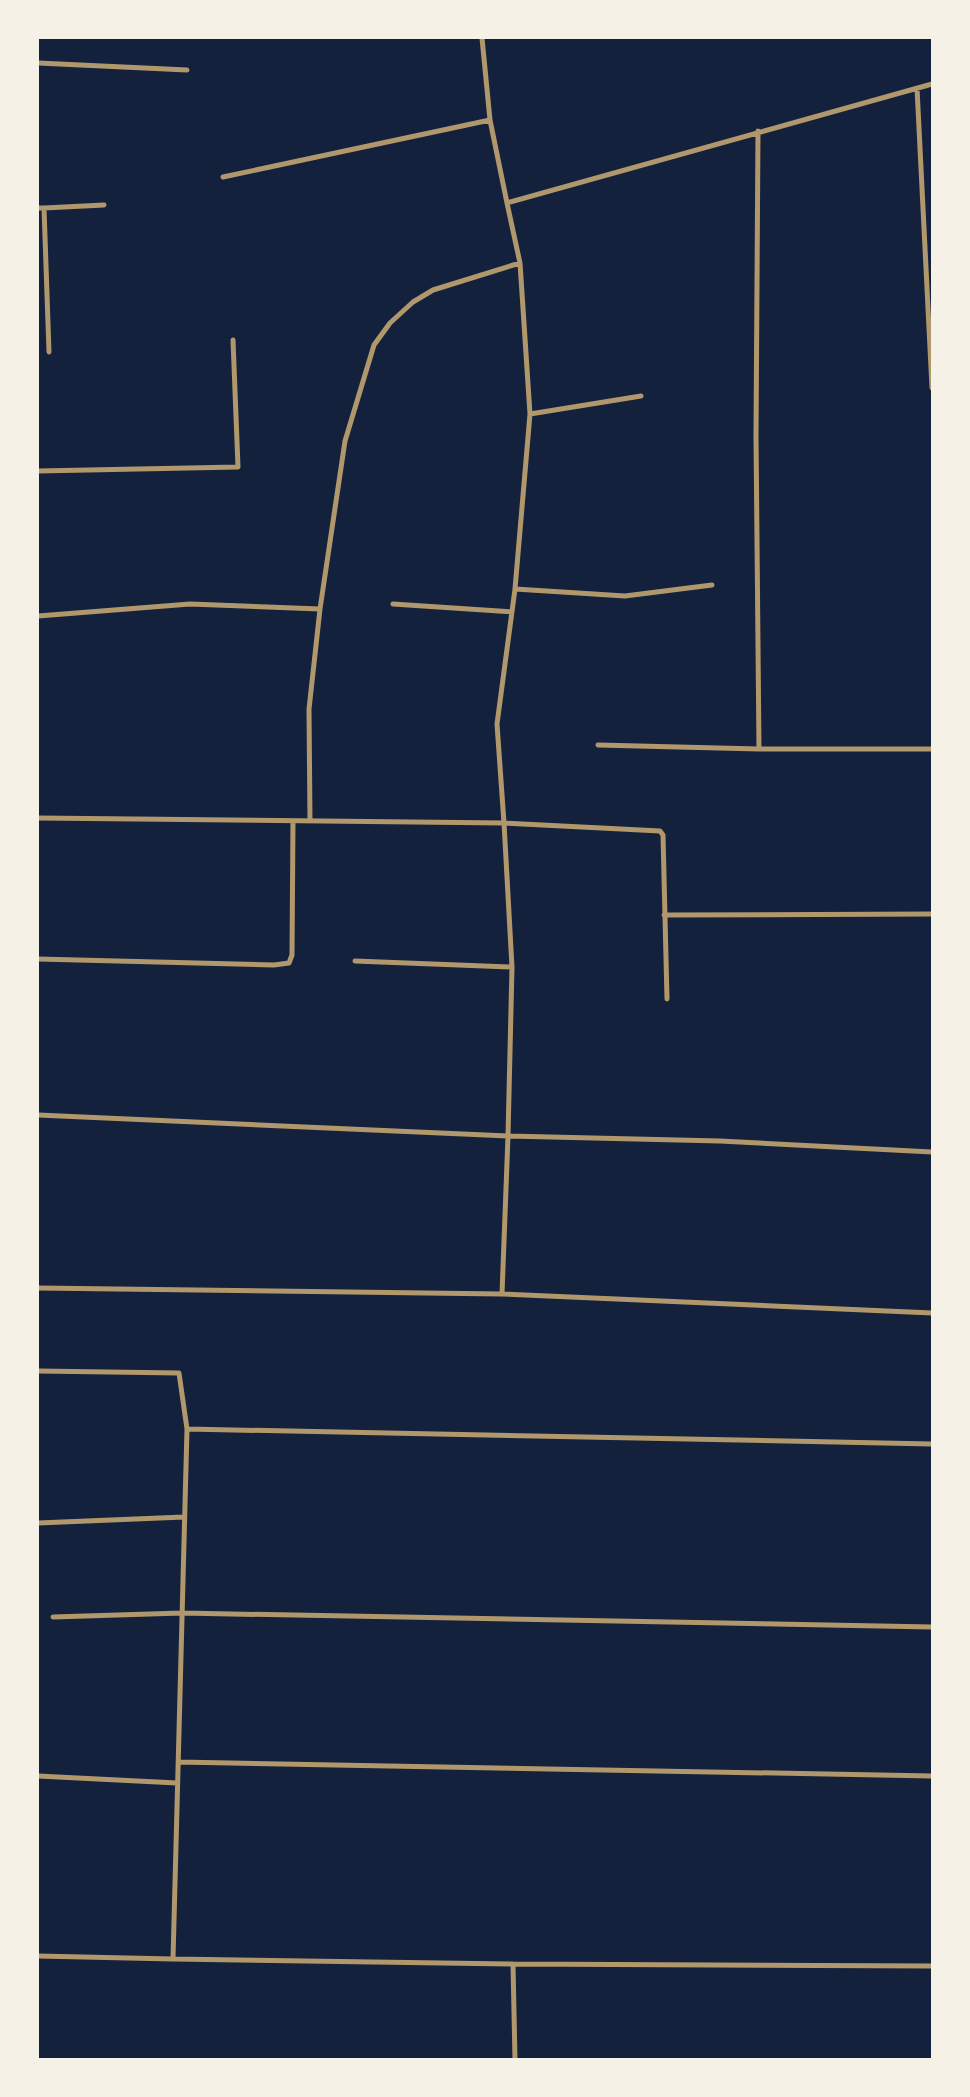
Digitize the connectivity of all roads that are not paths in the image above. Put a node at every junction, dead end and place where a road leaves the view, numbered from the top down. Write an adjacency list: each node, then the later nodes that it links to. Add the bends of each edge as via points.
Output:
1 (482, 38): 6 (street)
2 (38, 64): 3 (street)
3 (187, 70)
4 (932, 84): 5 (street)
5 (917, 88): 7 (street); 16 (street)
6 (490, 120): 8 (street); 9 (street)
7 (758, 131): 9 (street); 27 (street)
8 (223, 177)
9 (506, 203): 13 (street)
10 (104, 205): 12 (street)
11 (38, 208): 12 (street)
12 (44, 208): 15 (street)
13 (520, 263): 18 (street); 23 (street, via 433,290 413,302 374,345 345,441)
14 (233, 340): 19 (street, via 238,467)
15 (49, 352)
16 (932, 388)
17 (641, 396): 18 (street)
18 (530, 414): 21 (street)
19 (38, 471)
20 (712, 585): 21 (street, via 625,596)
21 (515, 589): 24 (street)
22 (393, 604): 24 (street)
23 (320, 609): 25 (street, via 190,604); 31 (street, via 309,708)
24 (512, 612): 32 (street, via 497,724)
25 (38, 616)
26 (598, 745): 27 (street)
27 (759, 749): 28 (street)
28 (932, 749)
29 (38, 818): 30 (street)
30 (293, 821): 31 (street); 35 (street, via 292,955 289,962 274,965)
31 (310, 821): 32 (street)
32 (504, 823): 34 (street, via 660,831); 37 (street)
33 (932, 914): 34 (street)
34 (664, 915): 38 (street)
35 (38, 958)
36 (355, 961): 37 (street)
37 (512, 968): 40 (street)
38 (667, 999)
39 (38, 1115): 40 (street)
40 (508, 1136): 41 (street); 43 (street)
41 (932, 1152)
42 (38, 1288): 43 (street)
43 (502, 1294): 44 (street)
44 (932, 1313)
45 (38, 1371): 46 (street, via 179,1374)
46 (187, 1429): 47 (street); 48 (street)
47 (932, 1444)
48 (184, 1517): 49 (street); 50 (street)
49 (38, 1523)
50 (182, 1613): 51 (street); 52 (street); 53 (street)
51 (53, 1617)
52 (932, 1627)
53 (178, 1762): 55 (street); 56 (street)
54 (38, 1776): 56 (street)
55 (932, 1776)
56 (178, 1783): 58 (street)
57 (38, 1956): 58 (street)
58 (173, 1958): 59 (street)
59 (513, 1964): 60 (street); 61 (street)
60 (932, 1966)
61 (515, 2060)

